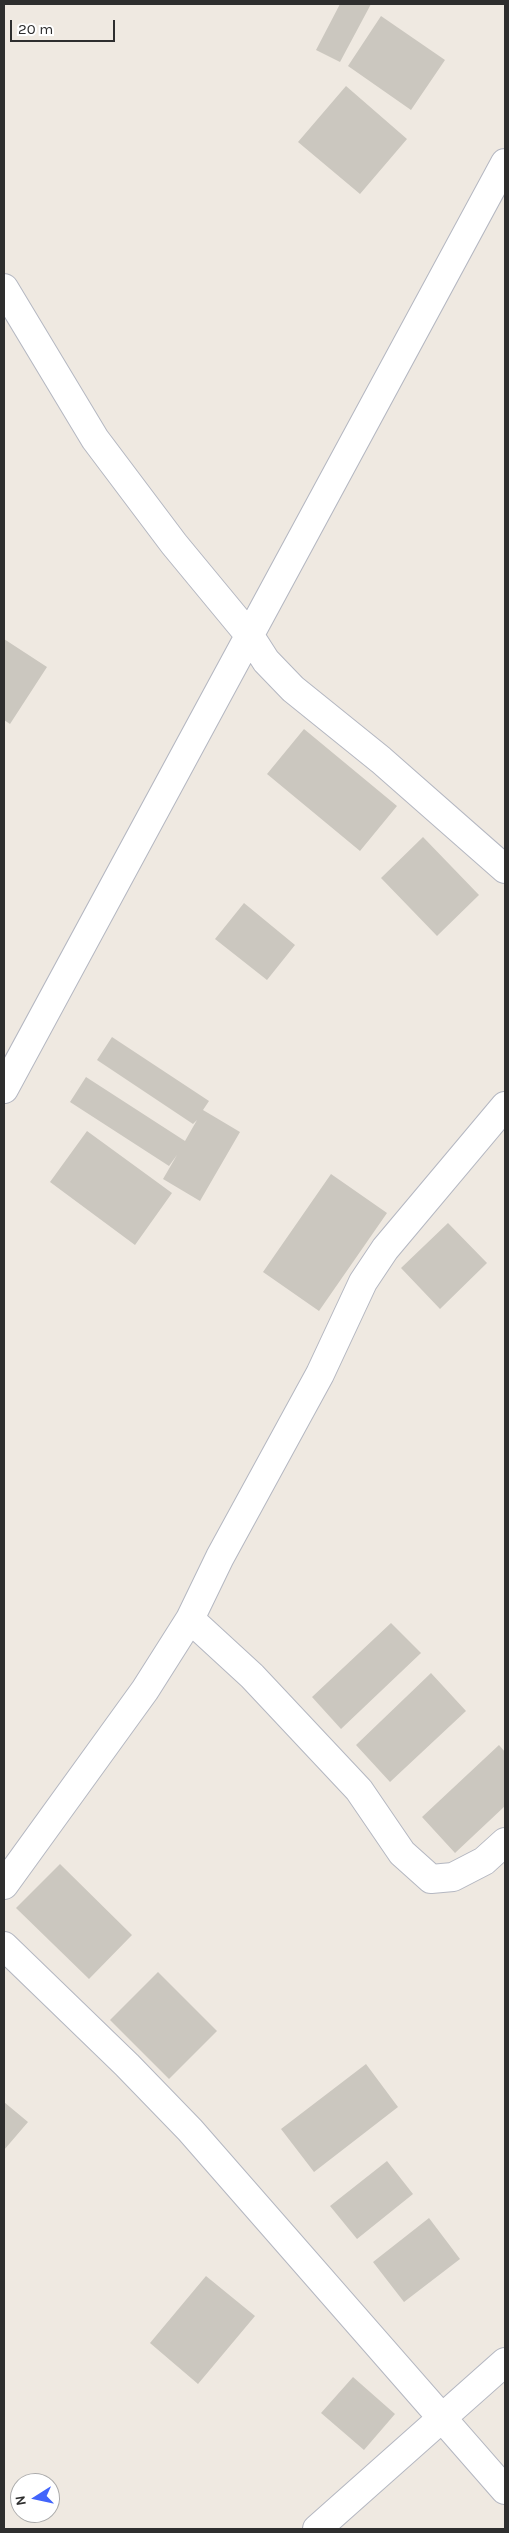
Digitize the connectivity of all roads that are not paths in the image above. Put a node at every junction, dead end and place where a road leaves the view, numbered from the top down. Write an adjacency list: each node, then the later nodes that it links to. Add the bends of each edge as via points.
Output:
1 (505, 163): 3 (street)
2 (4, 288): 3 (street, via 95,439 174,544)
3 (250, 636): 4 (street, via 266,661 293,689 381,760); 5 (street)
4 (505, 869)
5 (4, 1089)
6 (505, 1106): 7 (street, via 385,1249 363,1282 320,1374 220,1557)
7 (190, 1619): 8 (street, via 252,1676 359,1790 402,1853 431,1879 454,1877 484,1861); 9 (street, via 144,1690)
8 (505, 1842)
9 (4, 1885)
10 (4, 1946): 12 (street, via 190,2130)
11 (505, 2362): 12 (street)
12 (441, 2417): 13 (street); 14 (street)
13 (505, 2490)
14 (317, 2529)

